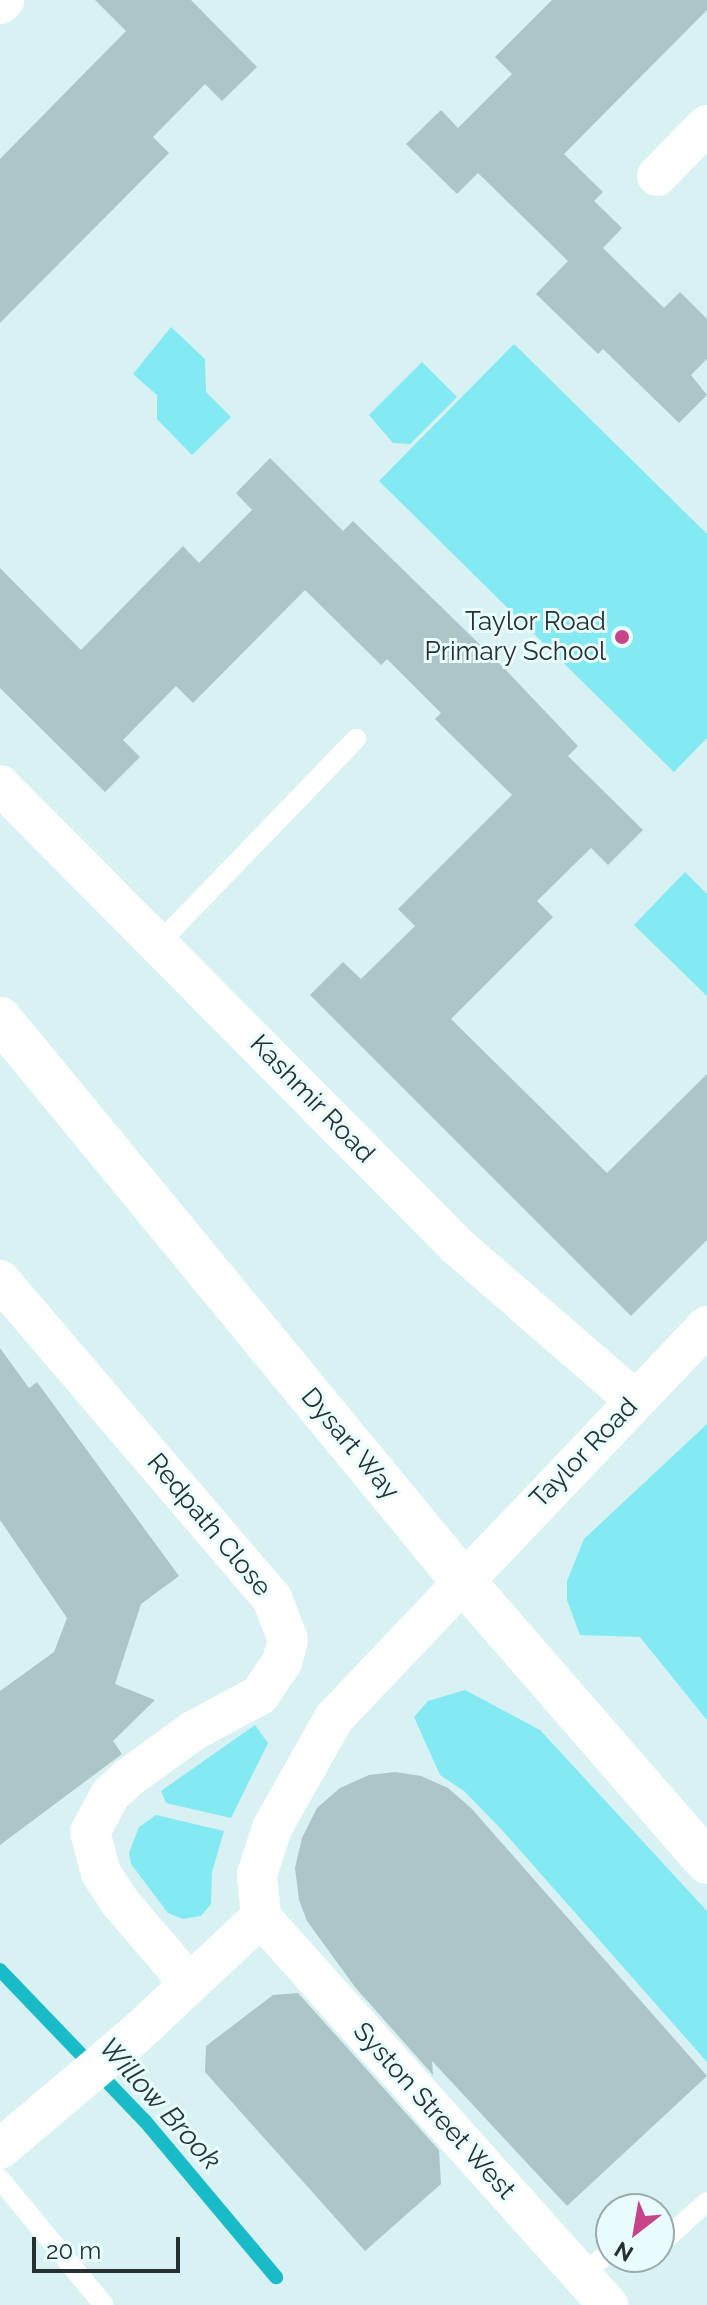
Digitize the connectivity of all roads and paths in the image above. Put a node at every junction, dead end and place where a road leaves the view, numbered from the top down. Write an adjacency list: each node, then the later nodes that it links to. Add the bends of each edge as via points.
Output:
1 (707, 125): 2 (street)
2 (657, 176)
3 (356, 739): 5 (lane)
4 (0, 785): 5 (street, Kashmir Road)
5 (159, 943): 9 (street, Kashmir Road, via 457,1246)
6 (0, 1019): 10 (street, Dysart Way)
7 (0, 1280): 13 (street, Redpath Close, via 272,1598 288,1640 282,1662 260,1695 193,1731 128,1778 110,1795 90,1832 101,1873 119,1901)
8 (707, 1326): 9 (street, Taylor Road)
9 (635, 1400): 10 (street, Taylor Road)
10 (463, 1581): 11 (street, Dysart Way); 12 (street, Taylor Road, via 334,1718 308,1758 272,1828 257,1875)
11 (707, 1862)
12 (261, 1917): 13 (street); 18 (street, Syston Street West)
13 (189, 1983): 14 (street)
14 (0, 2149)
15 (0, 2179): 20 (lane)
16 (707, 2202): 17 (lane)
17 (675, 2231)
18 (595, 2262)
19 (599, 2273): 21 (street, Syston Street West)
20 (104, 2305)
21 (608, 2305)

